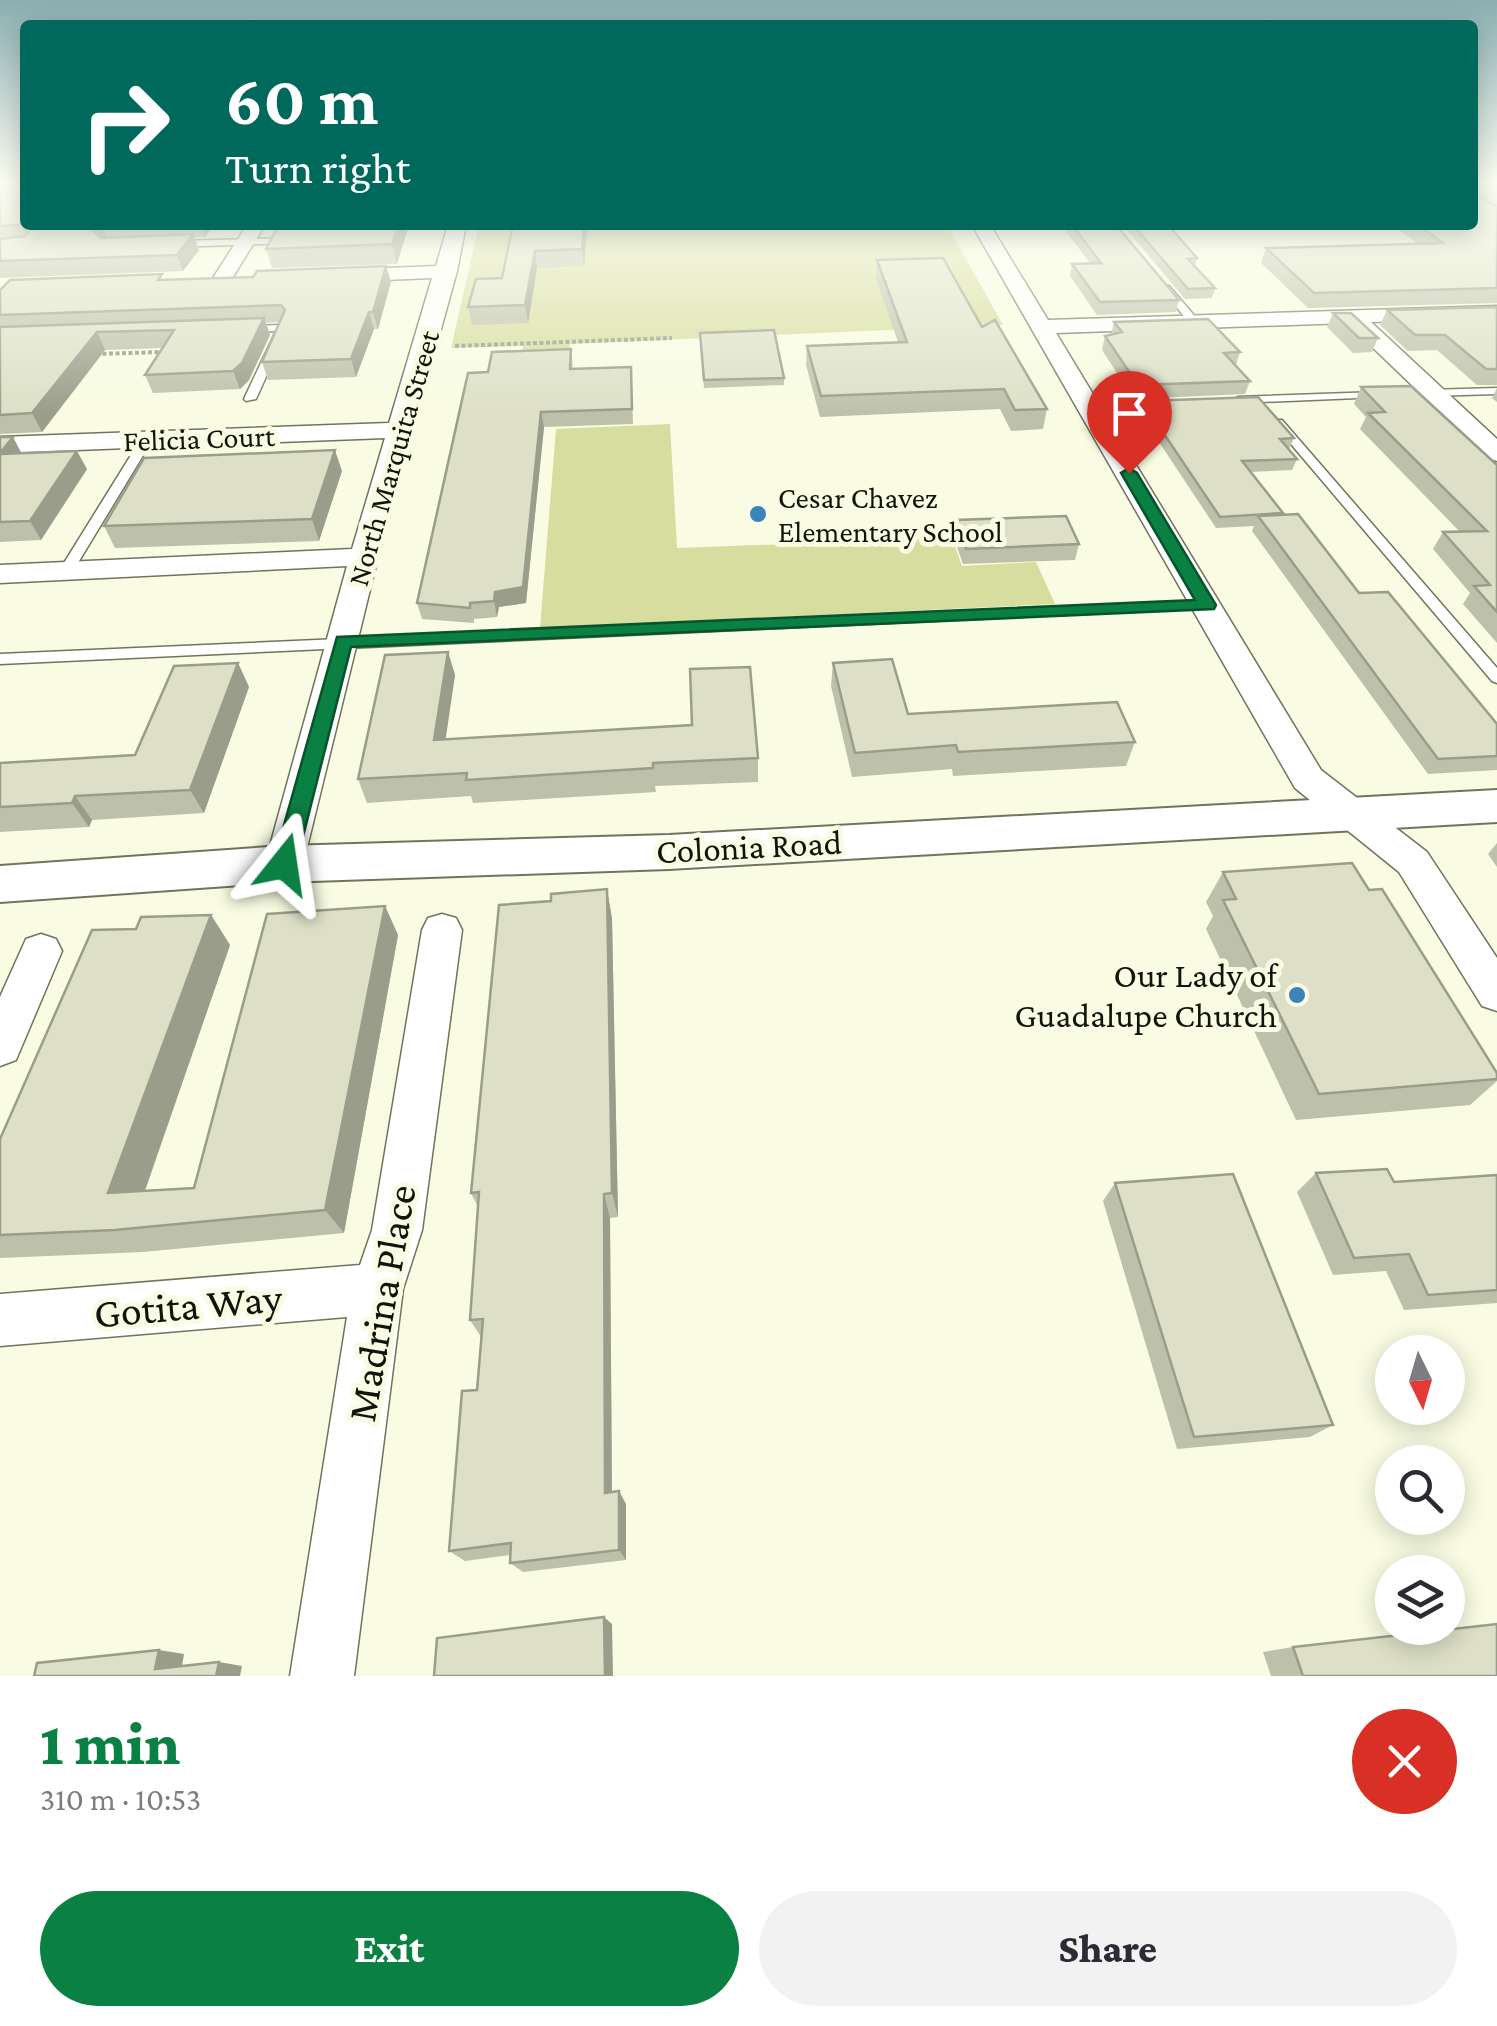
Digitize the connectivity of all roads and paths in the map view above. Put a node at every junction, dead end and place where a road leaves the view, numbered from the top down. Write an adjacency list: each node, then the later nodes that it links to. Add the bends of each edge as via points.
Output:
1 (234, 259): 6 (street)
2 (449, 259): 4 (street, North Marquita Street)
3 (1001, 259): 11 (street)
4 (447, 271): 5 (street); 25 (street, North Marquita Street)
5 (315, 276)
6 (221, 280)
7 (1159, 280): 10 (lane)
8 (1497, 312): 9 (street)
9 (1354, 317): 10 (street); 19 (street)
10 (1194, 322): 11 (street)
11 (1042, 327): 24 (street)
12 (226, 330): 20 (lane, via 283,328)
13 (672, 338): 14 (path)
14 (449, 347)
15 (166, 352): 16 (path)
16 (92, 354)
17 (1497, 390): 19 (lane)
18 (1394, 394): 21 (lane)
19 (1422, 394): 28 (street)
20 (250, 399)
21 (1258, 399): 22 (lane); 35 (lane)
22 (1221, 401)
23 (1184, 402): 24 (lane)
24 (1090, 407): 32 (street)
25 (398, 430): 26 (street, Felicia Court); 29 (street, North Marquita Street)
26 (146, 439): 27 (street, Felicia Court); 30 (lane)
27 (0, 445)
28 (1497, 453)
29 (364, 557): 30 (street); 33 (street, North Marquita Street)
30 (66, 572): 31 (street)
31 (0, 574)
32 (1207, 605): 33 (lane); 37 (street, via 1308,779)
33 (343, 641): 34 (lane); 38 (street, North Marquita Street)
34 (0, 659)
35 (1497, 678)
36 (1497, 806): 37 (street, Colonia Road)
37 (1352, 815): 38 (street, Colonia Road, via 669,852); 42 (street, via 1413,862)
38 (284, 864): 39 (street, Colonia Road)
39 (0, 884)
40 (442, 930): 44 (street, Madrina Place, via 397,1230)
41 (41, 952): 43 (street)
42 (1497, 993)
43 (0, 1046)
44 (377, 1290): 45 (street, Gotita Way); 46 (street, Madrina Place)
45 (0, 1320)
46 (322, 1676)

